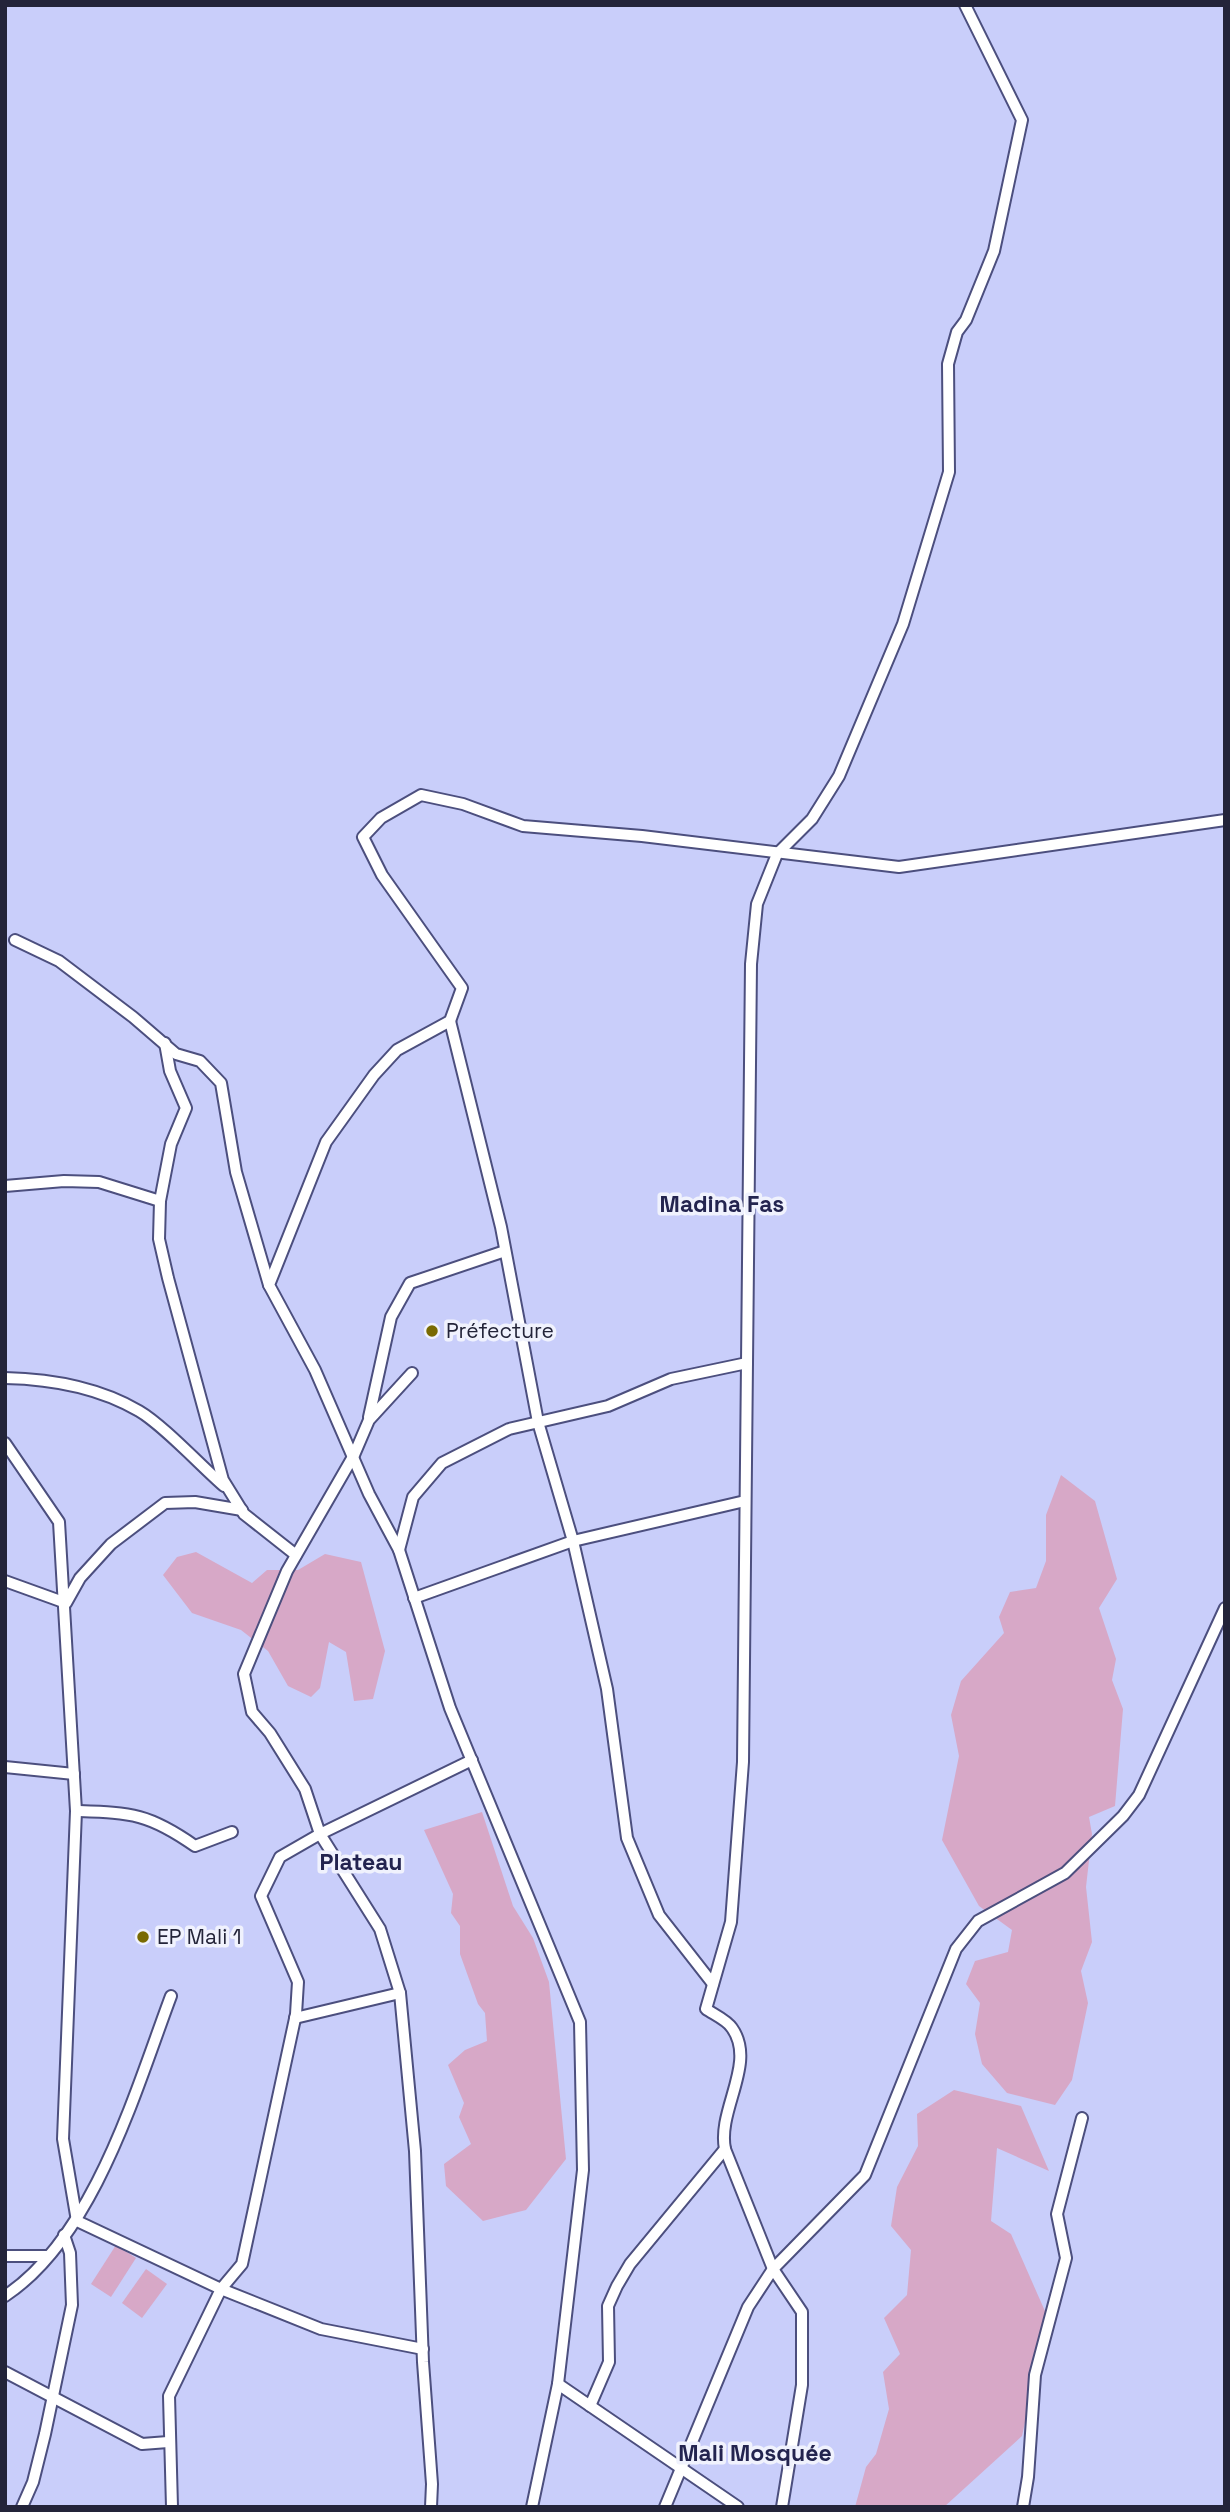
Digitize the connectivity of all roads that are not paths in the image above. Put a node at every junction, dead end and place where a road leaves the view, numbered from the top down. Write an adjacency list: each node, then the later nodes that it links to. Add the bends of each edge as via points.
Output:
1 (965, 5): 3 (street, via 1022,120 994,251 957,332 948,364 948,472 903,624 839,776 813,819)
2 (1225, 820): 3 (street, via 898,867)
3 (777, 854): 5 (street, via 642,835 523,826 463,804 421,795 381,818 363,837 382,875 462,988); 11 (street, via 757,904 751,964)
4 (15, 940): 6 (street, via 59,961)
5 (450, 1021): 9 (street); 10 (street, via 397,1050 326,1142)
6 (164, 1043): 8 (street, via 186,1108 171,1144); 10 (street, via 176,1054 200,1061 220,1083 236,1172)
7 (5, 1186): 8 (street, via 99,1182)
8 (160, 1201): 18 (street, via 159,1239 168,1278 223,1480)
9 (505, 1251): 14 (street, via 410,1283 391,1317); 15 (street)
10 (268, 1285): 17 (street, via 315,1370)
11 (747, 1363): 15 (street, via 671,1379 608,1406); 19 (street)
12 (412, 1373): 14 (street)
13 (5, 1378): 18 (street, via 49,1379 80,1386 140,1411)
14 (369, 1420): 17 (street)
15 (538, 1422): 21 (street); 22 (street, via 509,1429 442,1463 414,1497)
16 (5, 1443): 26 (street, via 59,1522)
17 (354, 1455): 22 (street); 23 (street)
18 (230, 1491): 20 (street)
19 (745, 1501): 21 (street); 34 (street, via 743,1762 731,1923)
20 (242, 1510): 23 (street); 26 (street, via 195,1502 165,1503 111,1544 80,1578)
21 (573, 1541): 25 (street); 34 (street, via 607,1689 626,1838 659,1914)
22 (399, 1550): 25 (street)
23 (296, 1555): 33 (street, via 244,1674 252,1712 305,1789)
24 (5, 1581): 26 (street)
25 (414, 1598): 28 (street)
26 (66, 1603): 30 (street)
27 (1225, 1608): 44 (street, via 1139,1795 1065,1873 978,1921 956,1949 865,2175)
28 (472, 1760): 33 (street); 49 (street, via 580,2022 583,2170)
29 (5, 1767): 30 (street)
30 (74, 1774): 31 (street)
31 (76, 1811): 32 (street, via 124,1813 161,1823 195,1846); 40 (street, via 63,2139)
32 (232, 1832)
33 (320, 1834): 35 (street, via 380,1930); 37 (street, via 280,1857 261,1896 298,1982)
34 (713, 1984): 39 (street, via 706,2009 732,2027 741,2050 721,2133)
35 (400, 1993): 37 (street); 47 (street, via 415,2151)
36 (171, 1996): 40 (street, via 120,2131)
37 (295, 2018): 45 (street, via 242,2264)
38 (1082, 2119): 61 (street, via 1057,2214 1066,2258 1035,2375)
39 (725, 2149): 44 (street); 51 (street, via 617,2286 608,2306 608,2362)
40 (76, 2221): 41 (street); 45 (street)
41 (64, 2235): 43 (street); 50 (street, via 70,2253 72,2305)
42 (5, 2256): 43 (street)
43 (46, 2256): 46 (street)
44 (773, 2269): 53 (street, via 748,2307); 60 (street, via 802,2312 802,2385)
45 (221, 2289): 47 (street, via 321,2329); 52 (street, via 169,2396)
46 (5, 2296)
47 (423, 2350): 56 (street)
48 (5, 2372): 50 (street)
49 (558, 2384): 51 (street); 57 (street)
50 (51, 2395): 52 (street, via 142,2444); 54 (street, via 33,2482)
51 (590, 2406): 53 (street)
52 (168, 2442): 55 (street)
53 (680, 2466): 58 (street); 59 (street)
54 (22, 2507)
55 (172, 2507)
56 (431, 2507)
57 (532, 2507)
58 (665, 2507)
59 (738, 2507)
60 (782, 2507)
61 (1023, 2507)

